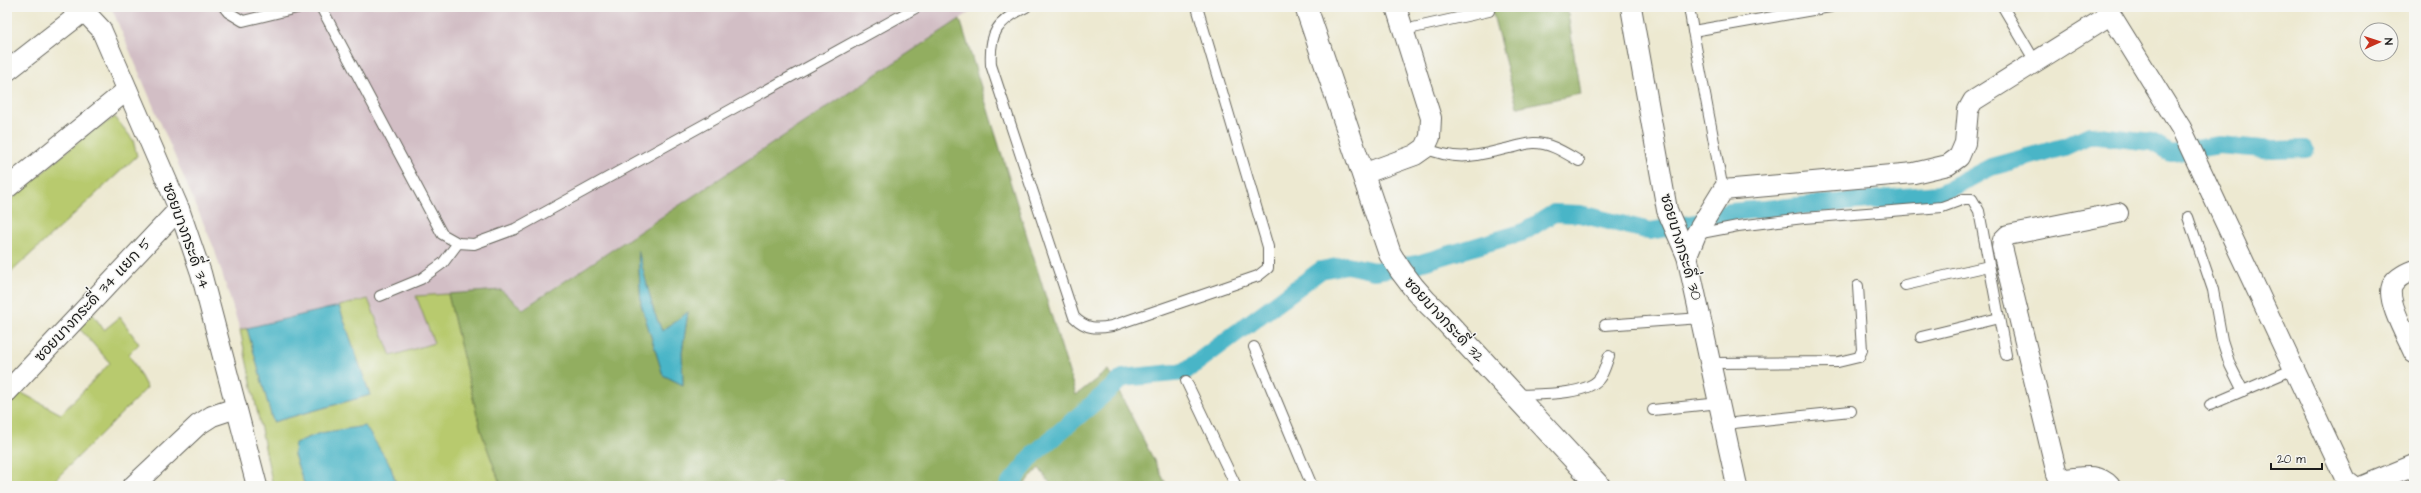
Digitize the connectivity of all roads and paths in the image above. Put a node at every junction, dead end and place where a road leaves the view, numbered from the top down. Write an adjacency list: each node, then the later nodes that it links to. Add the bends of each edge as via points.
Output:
1 (224, 7): 2 (lane, via 243,21)
2 (301, 7)
3 (321, 7): 29 (lane, via 442,234)
4 (917, 7): 29 (lane, via 515,229 474,244)
5 (1026, 7): 6 (lane, via 1008,16 994,32 990,49 991,65 1074,316 1083,325 1097,329 1258,276 1268,268 1268,247)
6 (1197, 7)
7 (1306, 7): 23 (street, ซอยบางกระดี่ 32)
8 (1396, 7): 16 (street)
9 (1631, 7): 30 (street, ซอยบางกระดี่ 30, via 1668,214)
10 (1688, 7): 17 (lane)
11 (1830, 7): 17 (lane)
12 (2003, 7): 18 (lane)
13 (78, 9): 19 (street); 20 (street, ซอยบางกระดี่ 34, via 100,29)
14 (1489, 11): 16 (lane)
15 (2108, 11): 18 (street); 45 (street, via 2180,128)
16 (1404, 30): 21 (street, via 1430,118 1430,137)
17 (1693, 31): 26 (lane)
18 (2036, 63): 26 (street, via 1973,101 1968,110 1962,150 1959,157 1948,165)
19 (7, 70)
20 (127, 90): 24 (street); 25 (street, ซอยบางกระดี่ 34)
21 (1425, 148): 22 (lane, via 1456,158 1473,157 1533,143 1559,149); 23 (street, via 1415,155)
22 (1579, 161)
23 (1363, 174): 49 (street, ซอยบางกระดี่ 32, via 1390,254 1402,273 1418,295)
24 (7, 188)
25 (178, 209): 48 (street, ซอยบางกระดี่ 34 แยก 5); 52 (street, ซอยบางกระดี่ 34, via 201,273)
26 (1709, 212): 30 (street); 31 (lane, via 1738,226 1942,207 1964,199 1972,199 1979,211)
27 (2118, 213): 57 (street, via 2016,233 2008,235 2003,240 2002,247 2050,451)
28 (2188, 217): 47 (lane, via 2213,290 2222,340 2230,365)
29 (458, 243): 35 (lane, via 443,263 421,280)
30 (1687, 256): 36 (street, ซอยบางกระดี่ 30)
31 (1989, 266): 33 (lane); 37 (lane)
32 (2414, 270): 41 (street, via 2397,279 2391,295)
33 (1905, 285)
34 (1858, 286): 44 (lane, via 1862,350 1859,357 1838,362)
35 (380, 296)
36 (1701, 318): 38 (lane); 44 (street, ซอยบางกระดี่ 30)
37 (1999, 318): 39 (lane); 42 (lane)
38 (1605, 324)
39 (1921, 337)
40 (1254, 347): 61 (lane)
41 (2414, 353)
42 (2006, 354)
43 (1609, 356): 49 (lane, via 1599,380 1588,387 1570,392)
44 (1711, 363): 50 (street, ซอยบางกระดี่ 30)
45 (2294, 369): 47 (lane); 65 (street, via 2346,480)
46 (1186, 381): 60 (lane)
47 (2243, 391): 51 (lane)
48 (7, 392)
49 (1514, 396): 62 (street, ซอยบางกระดี่ 32)
50 (1720, 403): 53 (lane); 55 (street, ซอยบางกระดี่ 30)
51 (2210, 405)
52 (236, 408): 58 (street, via 212,416 198,425); 59 (street, ซอยบางกระดี่ 34)
53 (1653, 410)
54 (1850, 411): 55 (lane)
55 (1724, 424): 63 (street, ซอยบางกระดี่ 30)
56 (2414, 465): 66 (street)
57 (2062, 483): 64 (street, via 2087,476 2097,477)
58 (133, 486)
59 (257, 486)
60 (1236, 486)
61 (1312, 486)
62 (1598, 486)
63 (1737, 486)
64 (2110, 486)
65 (2354, 486)
66 (2363, 486)

